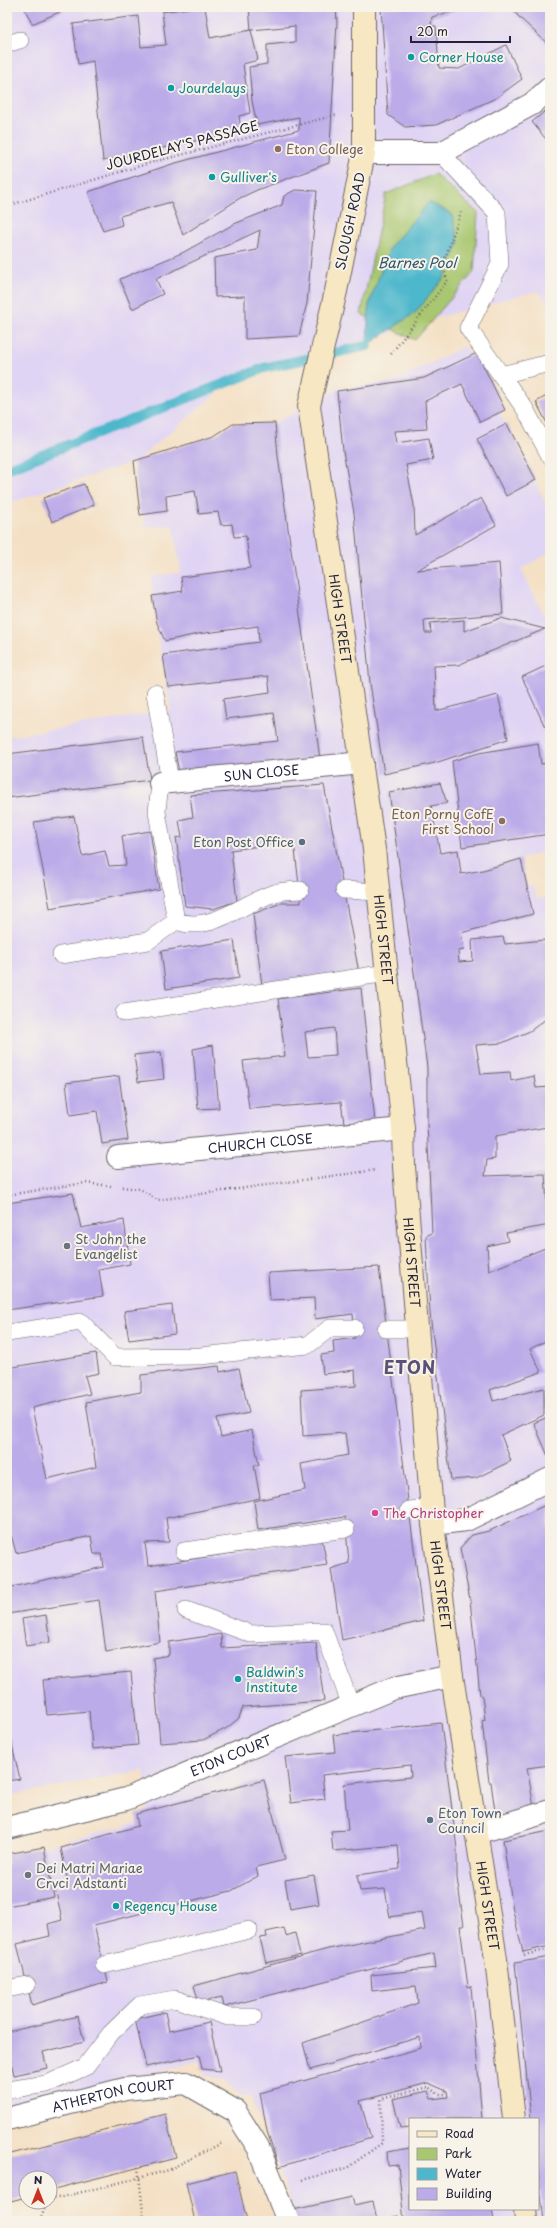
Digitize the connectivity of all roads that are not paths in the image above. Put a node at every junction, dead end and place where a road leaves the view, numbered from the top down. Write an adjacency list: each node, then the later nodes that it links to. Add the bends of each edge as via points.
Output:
1 (364, 7): 3 (main road, SLOUGH ROAD)
2 (550, 88): 4 (street, via 532,104)
3 (364, 153): 4 (street); 7 (main road, SLOUGH ROAD)
4 (441, 153): 6 (lane, via 497,213 500,264 468,328)
5 (550, 363): 6 (lane)
6 (501, 375): 8 (lane, via 525,409)
7 (309, 406): 10 (main road, HIGH STREET)
8 (550, 456)
9 (155, 693): 11 (lane)
10 (362, 762): 11 (street, SUN CLOSE); 14 (main road, HIGH STREET)
11 (165, 783): 15 (lane, via 157,812)
12 (300, 890): 15 (lane, via 275,893 224,917 188,926)
13 (344, 890): 14 (lane)
14 (379, 892): 17 (main road, HIGH STREET)
15 (176, 921): 16 (lane, via 148,941)
16 (61, 955)
17 (387, 973): 18 (lane); 19 (main road, HIGH STREET)
18 (124, 1013)
19 (403, 1129): 20 (street, CHURCH CLOSE); 23 (main road, HIGH STREET)
20 (118, 1157)
21 (354, 1328): 24 (lane, via 330,1328 308,1345 200,1356 115,1357 81,1322)
22 (386, 1329): 23 (lane)
23 (417, 1329): 27 (main road, HIGH STREET)
24 (7, 1333)
25 (550, 1479): 27 (street, via 466,1520)
26 (409, 1510): 27 (lane)
27 (432, 1516): 31 (main road, HIGH STREET)
28 (346, 1529): 29 (lane)
29 (184, 1551)
30 (186, 1610): 32 (lane, via 251,1634 324,1631)
31 (452, 1676): 32 (street, ETON COURT, via 394,1688); 35 (main road, HIGH STREET)
32 (351, 1706): 34 (street, ETON COURT, via 126,1799)
33 (550, 1811): 35 (street)
34 (7, 1828)
35 (476, 1833): 42 (main road, HIGH STREET, via 496,1959)
36 (249, 1930): 37 (lane)
37 (104, 1965)
38 (27, 1984): 39 (lane)
39 (7, 1989)
40 (252, 2018): 41 (lane, via 228,2018 175,1999 140,2005 111,2033 84,2067 48,2084)
41 (7, 2090)
42 (514, 2118)
43 (7, 2119): 45 (street, ATHERTON COURT, via 125,2089 186,2083 235,2111 258,2147)
44 (525, 2210): 46 (main road)
45 (288, 2221)
46 (526, 2221)

